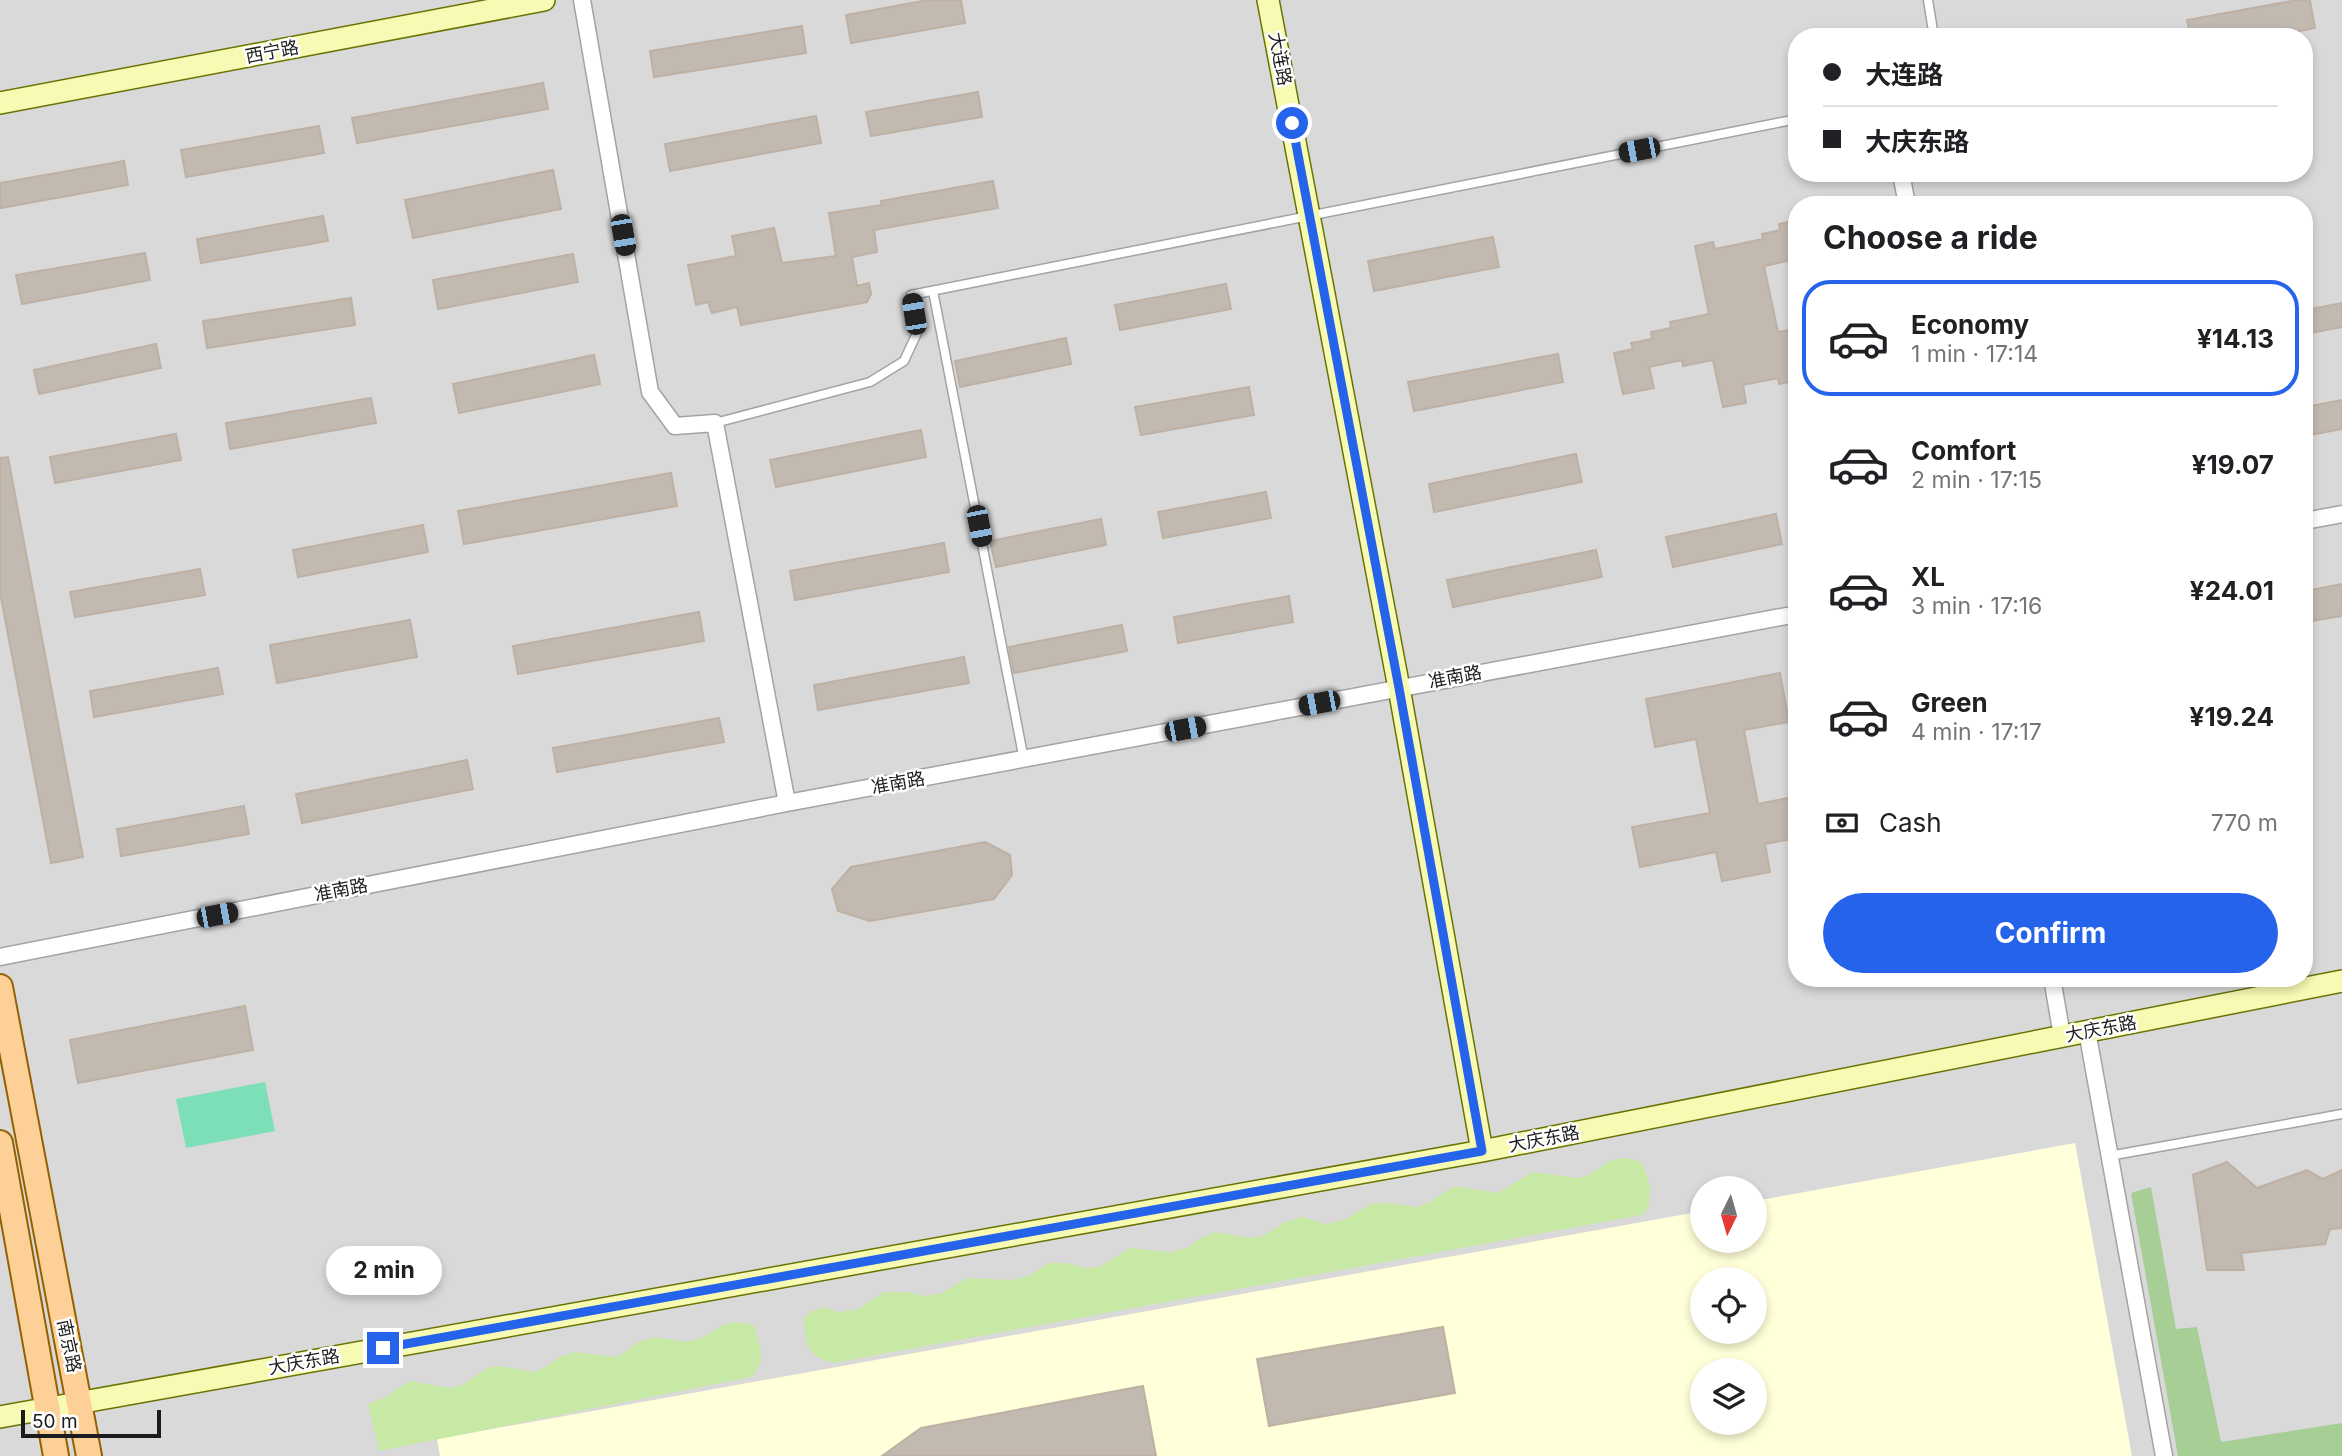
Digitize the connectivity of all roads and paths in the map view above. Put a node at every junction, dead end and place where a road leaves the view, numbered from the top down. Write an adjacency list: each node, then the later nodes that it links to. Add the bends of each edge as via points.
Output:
1 (544, 0): 6 (main road, 西宁路)
2 (582, 0): 10 (street, via 650,392 675,426)
3 (1268, 0): 8 (main road, 大连路)
4 (1928, 0): 5 (lane)
5 (1933, 28)
6 (0, 103)
7 (1788, 121): 8 (lane)
8 (1309, 215): 9 (lane); 14 (main road, 大连路)
9 (933, 291): 10 (lane, via 911,295 917,333 904,361 870,382); 15 (lane)
10 (715, 423): 16 (street)
11 (2342, 514): 12 (street)
12 (2313, 519)
13 (1788, 616): 14 (street, 准南路)
14 (1399, 688): 15 (street, 准南路); 27 (main road, 大连路)
15 (1024, 760): 16 (street, 准南路)
16 (787, 803): 17 (street, 准南路)
17 (0, 957)
18 (2342, 981): 22 (main road, 大庆东路)
19 (0, 987): 29 (main road, 南京路)
20 (2054, 987): 24 (street)
21 (2311, 987): 23 (main road, 大庆东路)
22 (2313, 987)
23 (2087, 1031): 24 (main road, 大庆东路); 28 (street)
24 (2062, 1036): 27 (main road, 大庆东路)
25 (2342, 1114): 28 (lane)
26 (0, 1143): 30 (main road, 南京路)
27 (1482, 1151): 29 (main road, 大庆东路)
28 (2109, 1156): 34 (street)
29 (80, 1402): 30 (main road, 大庆东路); 33 (main road, 南京路)
30 (47, 1408): 31 (main road, 大庆东路); 32 (main road, 南京路)
31 (0, 1417)
32 (56, 1456)
33 (89, 1456)
34 (2164, 1456)

